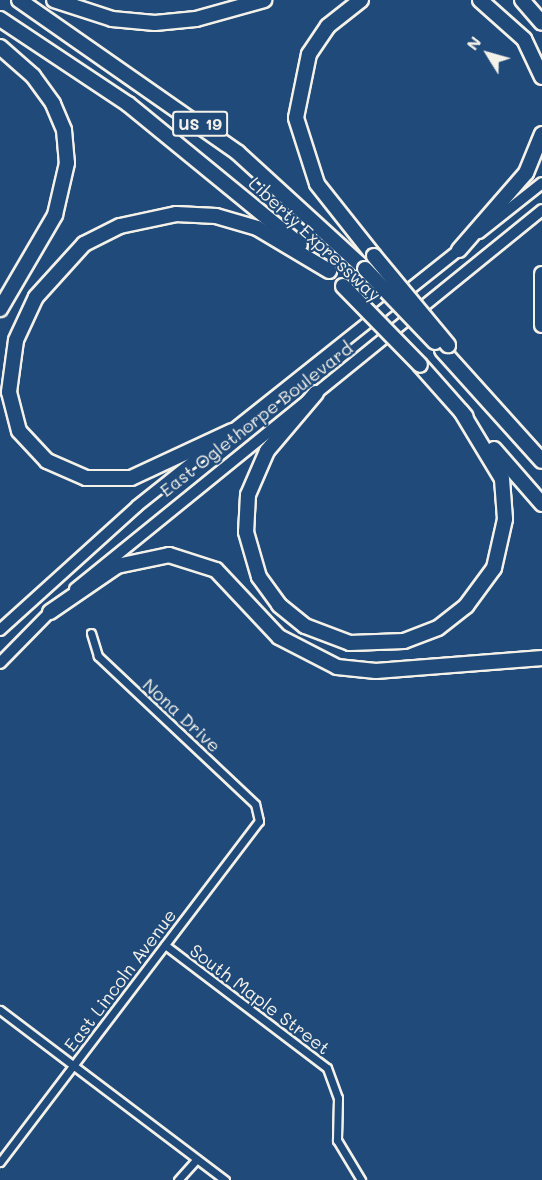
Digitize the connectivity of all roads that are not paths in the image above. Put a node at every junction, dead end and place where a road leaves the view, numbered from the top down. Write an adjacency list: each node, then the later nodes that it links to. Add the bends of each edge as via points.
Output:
1 (19, 0): 19 (highway, Liberty Expressway / US 19, bridge, via 238,153)
2 (54, 0): 3 (highway, via 112,20 155,23 196,19)
3 (264, 0)
4 (361, 0): 19 (highway, bridge, via 328,26 309,54 296,118 301,147 317,184)
5 (480, 0): 10 (highway, via 524,39)
6 (522, 0): 8 (highway)
7 (0, 19): 15 (highway, Liberty Expressway / US 19, via 128,104)
8 (542, 23)
9 (0, 47): 17 (highway, via 33,76 53,104 64,130 68,163 55,215)
10 (542, 77)
11 (542, 134): 14 (highway, via 526,173)
12 (542, 183): 14 (main road, East Oglethorpe Boulevard)
13 (542, 210): 20 (main road, East Oglethorpe Boulevard)
14 (459, 250): 22 (main road, East Oglethorpe Boulevard)
15 (329, 271): 21 (highway, Liberty Expressway / US 19, bridge); 22 (highway, via 257,228 216,216 176,214 120,226 84,244 36,297 16,340 9,392 19,431 47,461 86,478 131,478)
16 (542, 274): 18 (highway)
17 (0, 309)
18 (542, 325)
19 (445, 347): 23 (highway)
20 (316, 393): 21 (highway, via 267,451 248,495 246,532 259,577 279,605 305,626 350,643 404,641 438,628 466,606 494,568 505,519 502,479 493,456); 25 (main road, East Oglethorpe Boulevard, via 158,517)
21 (460, 411): 24 (highway, Liberty Expressway / US 19)
22 (232, 431): 26 (main road, East Oglethorpe Boulevard, via 96,540)
23 (542, 461)
24 (542, 504)
25 (50, 612): 28 (highway, via 117,566 169,555 216,570 284,641 337,667 376,671); 29 (main road, East Oglethorpe Boulevard)
26 (0, 630)
27 (91, 633): 30 (street, Nona Drive, via 98,656 255,804)
28 (542, 658)
29 (0, 663)
30 (258, 814): 31 (street, East Lincoln Avenue, via 253,831)
31 (165, 945): 33 (street, East Lincoln Avenue); 38 (street, South Maple Street, via 327,1068 338,1098 336,1140)
32 (0, 1010): 33 (street)
33 (73, 1065): 34 (street); 35 (street, East Lincoln Avenue)
34 (196, 1158): 36 (street); 37 (street)
35 (0, 1162)
36 (178, 1180)
37 (225, 1180)
38 (361, 1180)

